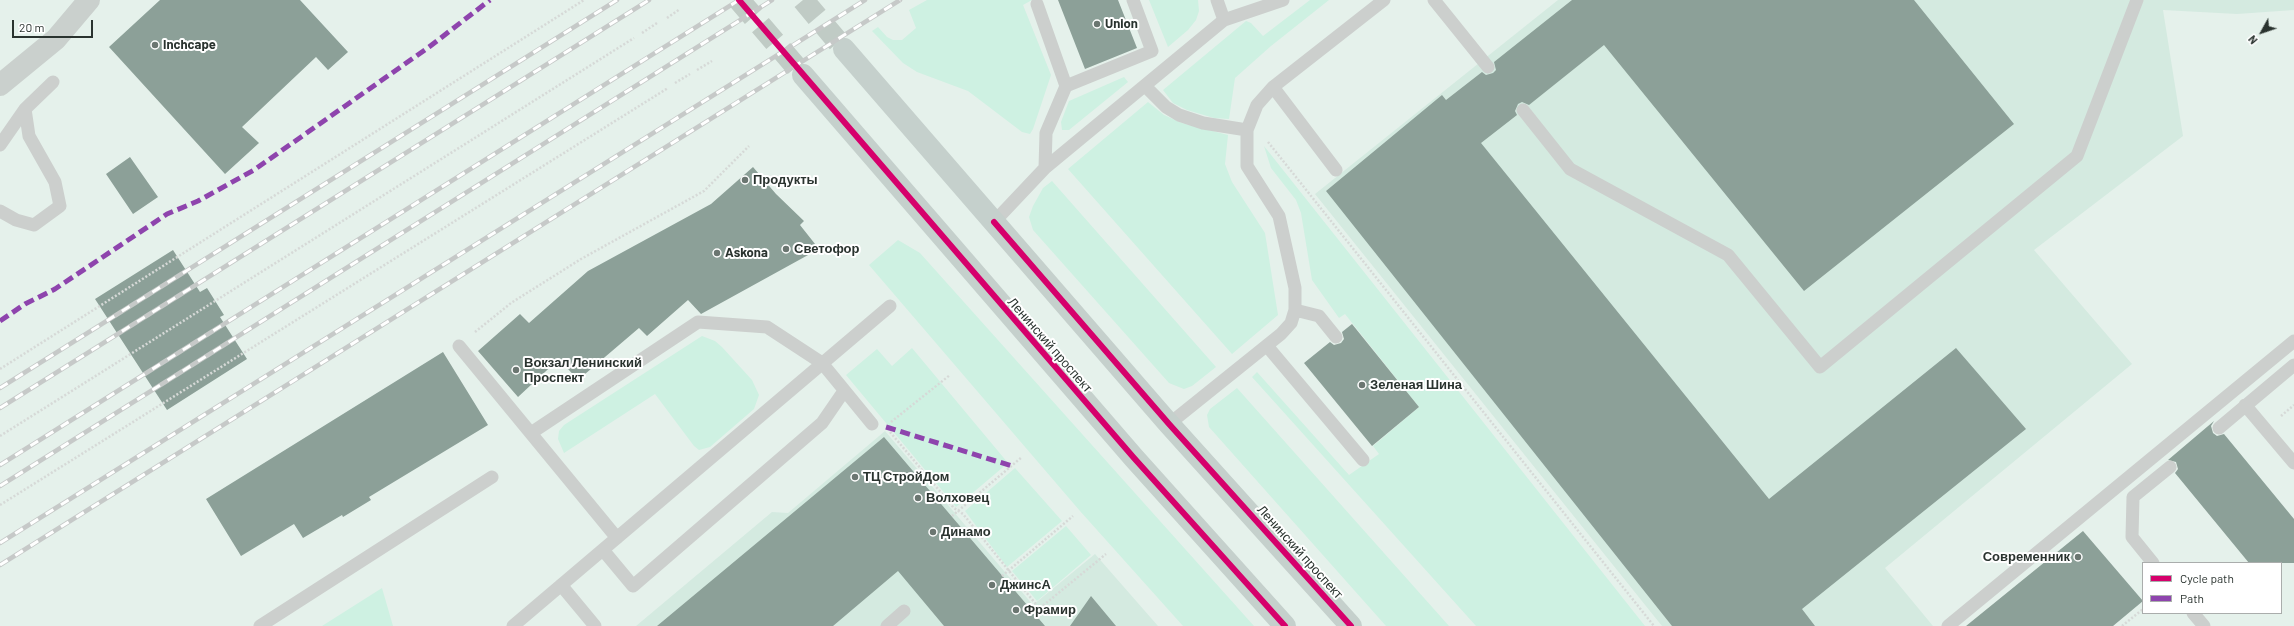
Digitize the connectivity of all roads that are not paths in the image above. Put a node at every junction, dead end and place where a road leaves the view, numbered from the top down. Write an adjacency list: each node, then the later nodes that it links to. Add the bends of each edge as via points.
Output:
1 (89, 0): 14 (main road, via 56,39)
2 (1134, 0): 15 (lane, via 1152,51)
3 (1217, 0): 9 (lane)
4 (1283, 0): 9 (lane)
5 (1384, 0): 17 (lane)
6 (1434, 0): 11 (lane)
7 (2137, 0): 19 (lane, via 2077,156 1820,367 1728,255 1570,169)
8 (1037, 4): 15 (lane)
9 (1224, 20): 16 (lane)
10 (844, 49): 25 (main road, Ленинский проспект)
11 (1488, 66)
12 (803, 75): 54 (main road, Ленинский проспект, via 1134,458)
13 (53, 82): 18 (lane)
14 (0, 85)
15 (1066, 86): 22 (lane, via 1046,133)
16 (1145, 86): 20 (lane, via 1166,107 1179,115); 22 (lane)
17 (1273, 87): 20 (lane, via 1257,105); 23 (lane)
18 (25, 109): 21 (lane); 24 (lane, via 29,136 55,182 60,206 34,225 16,220)
19 (1523, 110)
20 (1246, 135): 27 (lane, via 1247,166 1279,216 1296,288)
21 (0, 145)
22 (1045, 168): 25 (lane)
23 (1336, 170)
24 (0, 211)
25 (994, 222): 37 (main road, Ленинский проспект)
26 (890, 306): 32 (lane)
27 (1295, 310): 28 (lane, via 1319,316); 31 (lane, via 1291,323)
28 (1336, 337)
29 (2294, 341): 56 (lane)
30 (458, 346): 39 (lane)
31 (1267, 346): 37 (lane); 40 (lane)
32 (822, 364): 34 (lane); 39 (lane, via 767,327 698,322); 44 (lane)
33 (2294, 365): 35 (lane)
34 (844, 391): 36 (lane); 45 (lane, via 822,423 633,586)
35 (2246, 405): 38 (lane); 41 (lane)
36 (872, 424)
37 (1169, 424): 55 (main road, Ленинский проспект)
38 (2219, 428)
39 (531, 433): 44 (lane)
40 (1363, 460)
41 (2294, 463)
42 (2170, 467): 46 (lane, via 2133,497 2132,537)
43 (492, 477): 50 (lane)
44 (617, 538): 45 (lane)
45 (603, 550): 47 (lane)
46 (2152, 562)
47 (561, 585): 51 (lane); 52 (lane)
48 (904, 611): 53 (lane)
49 (2194, 614): 57 (lane)
50 (260, 626)
51 (513, 626)
52 (595, 626)
53 (888, 626)
54 (1285, 626)
55 (1351, 626)
56 (1948, 626)
57 (2204, 626)

